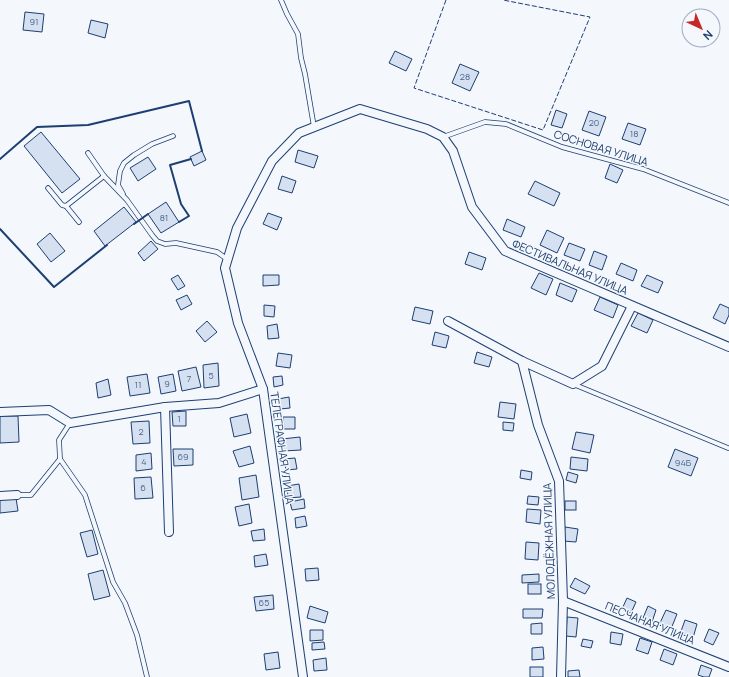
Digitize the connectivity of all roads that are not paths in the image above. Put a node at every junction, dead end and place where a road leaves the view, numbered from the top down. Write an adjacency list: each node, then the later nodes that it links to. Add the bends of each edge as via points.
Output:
1 (281, 0): 2 (lane, via 298,34)
2 (314, 127): 4 (street, via 360,109 427,129); 12 (street, ТЕЛЕГРАФНАЯ УЛИЦА, via 298,133 272,161 237,228)
3 (173, 136): 8 (lane, via 152,144 124,163 118,185)
4 (444, 137): 9 (lane, СОСНОВАЯ УЛИЦА, via 485,122 506,124 562,147 643,169); 13 (street, ФЕСТИВАЛЬНАЯ УЛИЦА, via 453,151 472,207 505,251)
5 (88, 153): 6 (lane)
6 (104, 176): 8 (lane); 10 (lane)
7 (48, 188): 10 (lane, via 62,205)
8 (127, 200): 12 (lane, via 157,241 217,252)
9 (729, 202)
10 (66, 206): 11 (lane)
11 (80, 222)
12 (227, 260): 18 (street, ТЕЛЕГРАФНАЯ УЛИЦА, via 225,268 238,323)
13 (632, 306): 15 (street, ФЕСТИВАЛЬНАЯ УЛИЦА); 17 (street, via 602,366)
14 (448, 321): 16 (street)
15 (729, 347)
16 (522, 361): 17 (street); 27 (street, МОЛОДЁЖНАЯ УЛИЦА, via 538,425 559,481)
17 (573, 384): 22 (lane)
18 (263, 389): 19 (street, via 219,403); 30 (street, ТЕЛЕГРАФНАЯ УЛИЦА)
19 (165, 407): 21 (street); 26 (street)
20 (0, 412): 21 (street, via 49,410)
21 (70, 424): 23 (lane, via 59,440)
22 (728, 448)
23 (60, 459): 24 (lane, via 31,495); 29 (lane, via 85,495 113,582 126,603)
24 (17, 495): 25 (street)
25 (0, 496)
26 (169, 532)
27 (563, 601): 28 (street, ПЕСЧАНАЯ УЛИЦА); 31 (street, МОЛОДЁЖНАЯ УЛИЦА)
28 (729, 666)
29 (147, 677)
30 (303, 677)
31 (561, 677)

